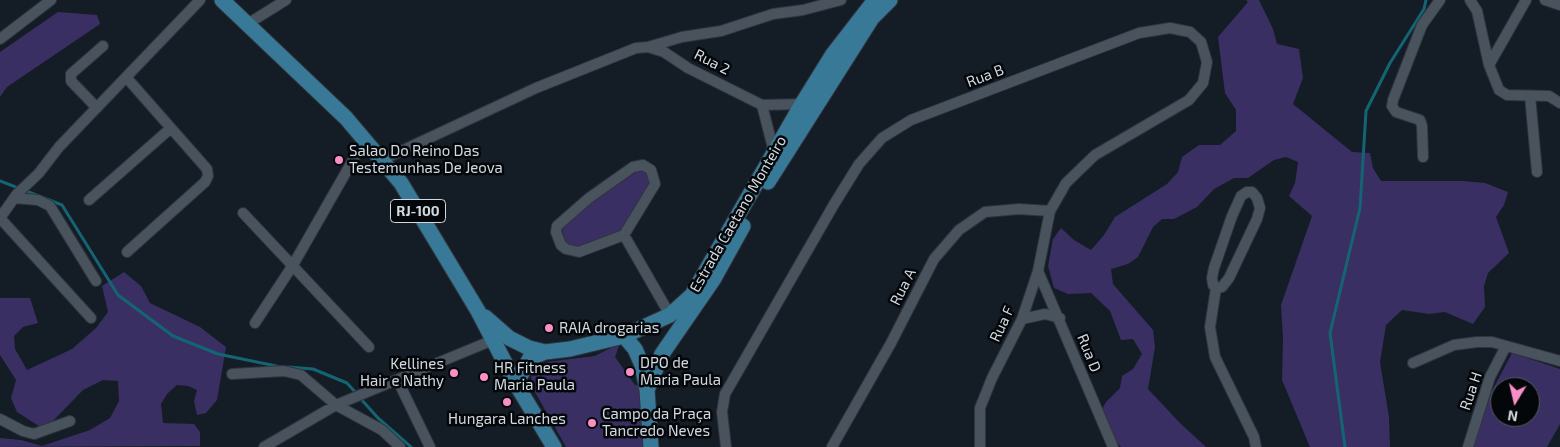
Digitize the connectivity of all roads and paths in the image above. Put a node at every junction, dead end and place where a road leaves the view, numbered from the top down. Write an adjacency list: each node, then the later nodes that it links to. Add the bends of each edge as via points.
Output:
1 (51, 0): 14 (street)
2 (200, 0): 18 (street)
3 (222, 0): 13 (main road, RJ-100)
4 (286, 0): 13 (street)
5 (841, 0): 16 (street, via 774,14 720,31 682,36)
6 (874, 0): 24 (main road, Estrada Caetano Monteiro, via 833,54)
7 (890, 0): 59 (main road, Estrada Caetano Monteiro, via 872,18 808,117 713,280 662,354)
8 (1440, 0): 29 (street, via 1422,26 1392,100 1396,112 1420,120)
9 (1470, 0): 17 (street, via 1477,11)
10 (1526, 0): 17 (street)
11 (1545, 0): 12 (street)
12 (1560, 6)
13 (249, 23): 27 (main road, RJ-100)
14 (0, 39)
15 (102, 46): 25 (street, via 71,74 71,81)
16 (648, 47): 23 (street, Rua 2, via 664,52 688,68); 30 (street, via 636,48 543,85)
17 (1489, 65): 20 (street, via 1499,90 1507,95)
18 (126, 78): 25 (street); 26 (street)
19 (1560, 93): 21 (street)
20 (1530, 96): 21 (street); 31 (street)
21 (1548, 96): 22 (street)
22 (1560, 103)
23 (762, 104): 24 (street, Rua 2); 28 (street)
24 (802, 104): 28 (main road, Estrada Caetano Monteiro)
25 (97, 108): 32 (street)
26 (172, 128): 33 (street); 38 (street, via 207,169 208,176)
27 (365, 139): 30 (main road, RJ-100); 39 (street)
28 (774, 152): 44 (main road, Estrada Caetano Monteiro, via 692,295)
29 (1423, 157)
30 (382, 160): 43 (main road, RJ-100, via 402,184)
31 (1537, 172)
32 (15, 196): 36 (street); 41 (street, via 50,206)
33 (89, 200)
34 (1050, 211): 40 (street, Rua F); 68 (street, Rua B, via 1066,183 1095,155 1189,100 1204,83 1207,62 1201,42 1190,32 1170,28 1139,34 911,120 882,138 839,197 725,394 722,412); 69 (street, Rua A, via 985,212 959,230 934,259)
35 (243, 213): 39 (street)
36 (0, 218): 45 (street)
37 (624, 235): 37 (street, via 655,184 654,174 643,166 633,167 589,198 557,226 556,232 561,245 572,252); 44 (street)
38 (127, 252)
39 (293, 264): 48 (street); 52 (street)
40 (1038, 271): 46 (street, Rua D); 47 (street, Rua F)
41 (96, 281)
42 (1216, 288): 42 (street, via 1222,287 1229,278 1257,219 1260,208 1252,192 1241,196 1232,216 1214,268 1212,278); 72 (street, via 1210,327 1215,357)
43 (478, 311): 50 (main road, RJ-100); 53 (main road, Estrada Caetano Monteiro / RJ-100, via 509,338)
44 (670, 315): 49 (main road, Estrada Caetano Monteiro)
45 (91, 318)
46 (1060, 318): 47 (street, via 1045,314); 71 (street, Rua D)
47 (1022, 319): 70 (street, Rua F, via 980,408)
48 (255, 323)
49 (624, 336): 53 (main road, Estrada Caetano Monteiro / RJ-100); 59 (main road, via 642,365)
50 (493, 340): 57 (street); 58 (main road, RJ-100)
51 (1506, 346): 54 (street); 55 (street, via 1492,342 1454,345); 73 (street, Rua H, via 1483,396)
52 (369, 347)
53 (546, 352): 58 (main road, Estrada Caetano Monteiro / RJ-100, via 530,358)
54 (1560, 361)
55 (1413, 363)
56 (232, 374): 60 (street, via 284,371 301,375)
57 (398, 380): 60 (street); 65 (street)
58 (516, 384): 66 (main road, RJ-100)
59 (647, 390): 67 (main road)
60 (336, 405): 63 (street); 64 (street, via 382,430)
61 (0, 419): 62 (street, via 34,434)
62 (70, 421)
63 (264, 447)
64 (400, 447)
65 (430, 447)
66 (554, 447)
67 (651, 447)
68 (726, 447)
69 (832, 447)
70 (980, 447)
71 (1112, 447)
72 (1256, 447)
73 (1468, 447)

